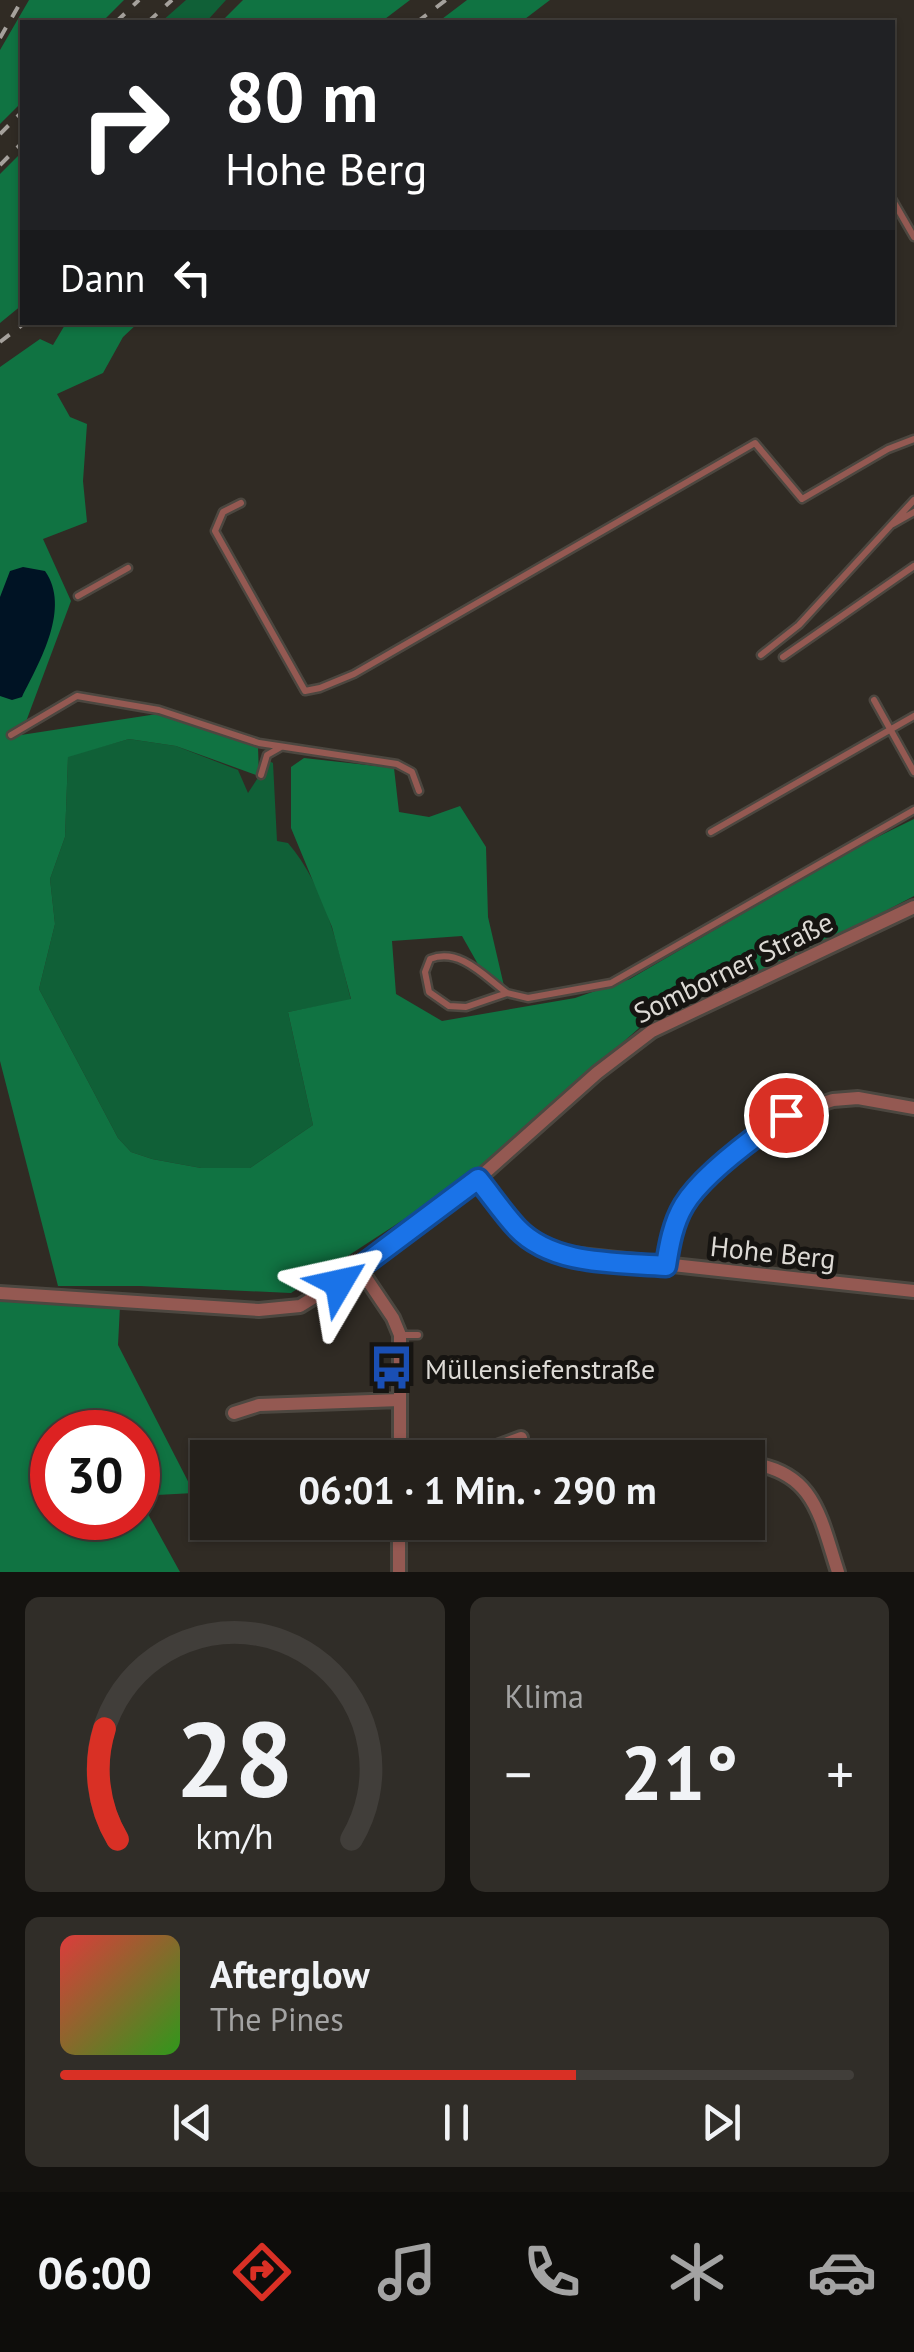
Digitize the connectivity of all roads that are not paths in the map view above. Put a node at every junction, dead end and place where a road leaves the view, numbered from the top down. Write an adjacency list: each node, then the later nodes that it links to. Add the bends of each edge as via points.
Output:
1 (895, 204): 2 (lane)
2 (914, 237)
3 (914, 439): 5 (lane, via 802,499 755,443 354,674 306,691 216,531 224,512)
4 (914, 500): 7 (lane)
5 (240, 502)
6 (914, 512): 7 (lane)
7 (890, 526): 11 (lane, via 798,626)
8 (914, 566): 12 (lane)
9 (128, 568): 10 (lane)
10 (78, 596)
11 (762, 655)
12 (783, 657)
13 (874, 700): 15 (lane)
14 (914, 716): 15 (lane)
15 (890, 729): 18 (lane); 22 (lane)
16 (11, 734): 17 (lane, via 77,696 159,710)
17 (282, 746): 19 (lane, via 267,755); 20 (lane, via 396,764 412,772)
18 (914, 772)
19 (261, 775)
20 (419, 791)
21 (914, 810): 24 (lane, via 611,982 528,998)
22 (711, 832)
23 (914, 907): 26 (street, Somborner Straße, via 652,1031)
24 (507, 993): 24 (lane, via 449,1006 429,992 425,972 430,959 450,955)
25 (914, 1108): 27 (street, via 858,1098 786,1115 683,1205)
26 (478, 1179): 27 (street, Hohe Berg, via 519,1230 540,1245 582,1258); 28 (street, Somborner Straße)
27 (666, 1266): 29 (street, Hohe Berg)
28 (360, 1268): 30 (street, Somborner Straße, via 317,1298 282,1310); 31 (street)
29 (914, 1291)
30 (0, 1293)
31 (400, 1334): 32 (lane); 33 (street)
32 (418, 1335)
33 (400, 1400): 34 (street, via 259,1405); 36 (street)
34 (234, 1413)
35 (521, 1438): 37 (street)
36 (400, 1440)
37 (516, 1440)
38 (765, 1467): 41 (street, via 781,1470 814,1501)
39 (399, 1540): 40 (street)
40 (399, 1572)
41 (838, 1572)

